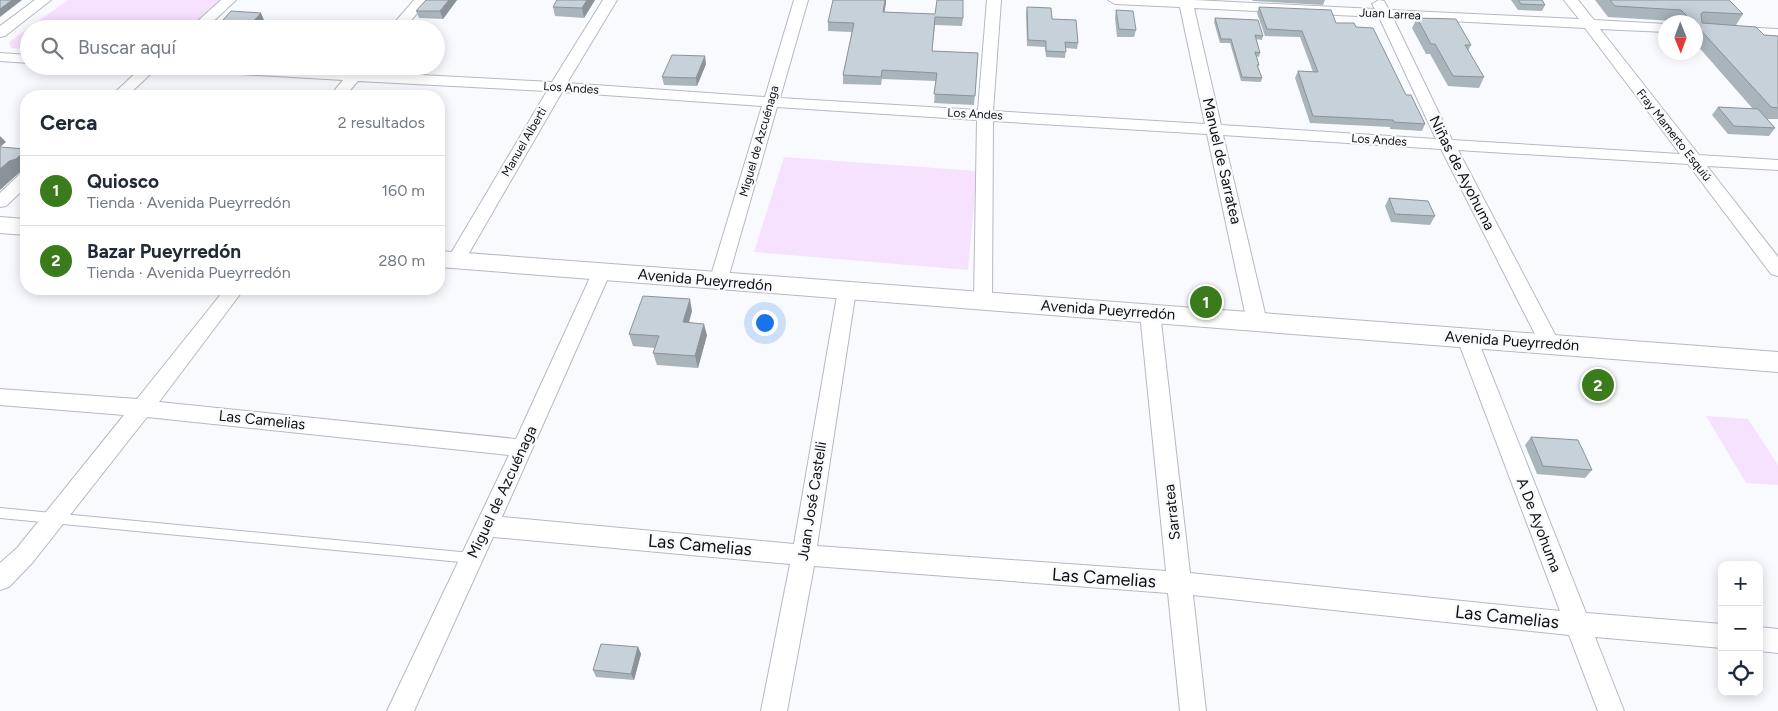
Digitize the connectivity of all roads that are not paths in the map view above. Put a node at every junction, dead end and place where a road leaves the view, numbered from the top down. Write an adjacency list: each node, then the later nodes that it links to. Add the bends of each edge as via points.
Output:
1 (44, 0): 16 (street)
2 (230, 0): 11 (street)
3 (421, 0): 12 (street)
4 (610, 0): 23 (street, Manuel Alberti)
5 (801, 0): 26 (street, Miguel de Azcuénaga)
6 (994, 0): 27 (street)
7 (1115, 0): 9 (street, Juan Larrea)
8 (1571, 0): 13 (street, Fray Mamerto Esquiú)
9 (1186, 2): 10 (street, Juan Larrea); 28 (street, Manuel de Sarratea)
10 (1381, 7): 13 (street, Juan Larrea); 29 (street, Niñas de Ayohuma)
11 (207, 20)
12 (404, 20)
13 (1588, 24): 14 (street, Juan Larrea); 30 (street, Fray Mamerto Esquiú)
14 (1658, 28)
15 (1703, 29): 17 (street)
16 (0, 33)
17 (1778, 33)
18 (0, 57): 19 (street)
19 (20, 58)
20 (142, 75): 24 (street)
21 (355, 75): 25 (street)
22 (417, 75): 23 (street, Los Andes)
23 (557, 87): 26 (street, Los Andes); 36 (street, Manuel Alberti)
24 (125, 90)
25 (342, 90)
26 (770, 102): 27 (street, Los Andes); 39 (street, Miguel de Azcuénaga)
27 (985, 115): 28 (street, Los Andes); 42 (street)
28 (1215, 129): 29 (street, Los Andes); 44 (street, Manuel de Sarratea)
29 (1447, 145): 30 (street, Los Andes); 46 (street, Niñas de Ayohuma)
30 (1693, 160): 31 (street, Los Andes); 37 (street, Fray Mamerto Esquiú)
31 (1778, 165)
32 (20, 184): 33 (street)
33 (0, 202)
34 (0, 225): 35 (main road)
35 (20, 227)
36 (447, 259): 38 (main road, Avenida Pueyrredón)
37 (1778, 270)
38 (602, 271): 39 (main road, Avenida Pueyrredón); 50 (street, Miguel de Azcuénaga)
39 (718, 282): 40 (main road, Avenida Pueyrredón)
40 (847, 290): 42 (main road, Avenida Pueyrredón); 54 (street, Juan José Castelli)
41 (230, 295): 49 (street)
42 (983, 301): 43 (main road, Avenida Pueyrredón)
43 (1150, 313): 44 (main road, Avenida Pueyrredón); 57 (street, Sarratea)
44 (1257, 322): 45 (main road, Avenida Pueyrredón)
45 (1467, 338): 46 (main road, Avenida Pueyrredón); 58 (street, A De Ayohuma)
46 (1550, 344): 47 (main road, Avenida Pueyrredón)
47 (1778, 362)
48 (0, 397): 49 (street, Las Camelias)
49 (141, 408): 50 (street, Las Camelias); 52 (street)
50 (523, 448): 53 (street, Miguel de Azcuénaga)
51 (0, 513): 52 (lane)
52 (55, 519): 55 (lane); 56 (street)
53 (486, 526): 54 (street, Las Camelias); 55 (street, Miguel de Azcuénaga)
54 (804, 555): 57 (street, Las Camelias); 63 (street, Juan José Castelli)
55 (471, 558): 62 (street, Miguel de Azcuénaga)
56 (0, 579)
57 (1179, 583): 58 (street, Las Camelias); 64 (street, Sarratea)
58 (1576, 624): 59 (street, Las Camelias); 65 (street, A De Ayohuma)
59 (1718, 636)
60 (1763, 639): 61 (street)
61 (1778, 640)
62 (400, 711)
63 (774, 711)
64 (1193, 711)
65 (1611, 711)

